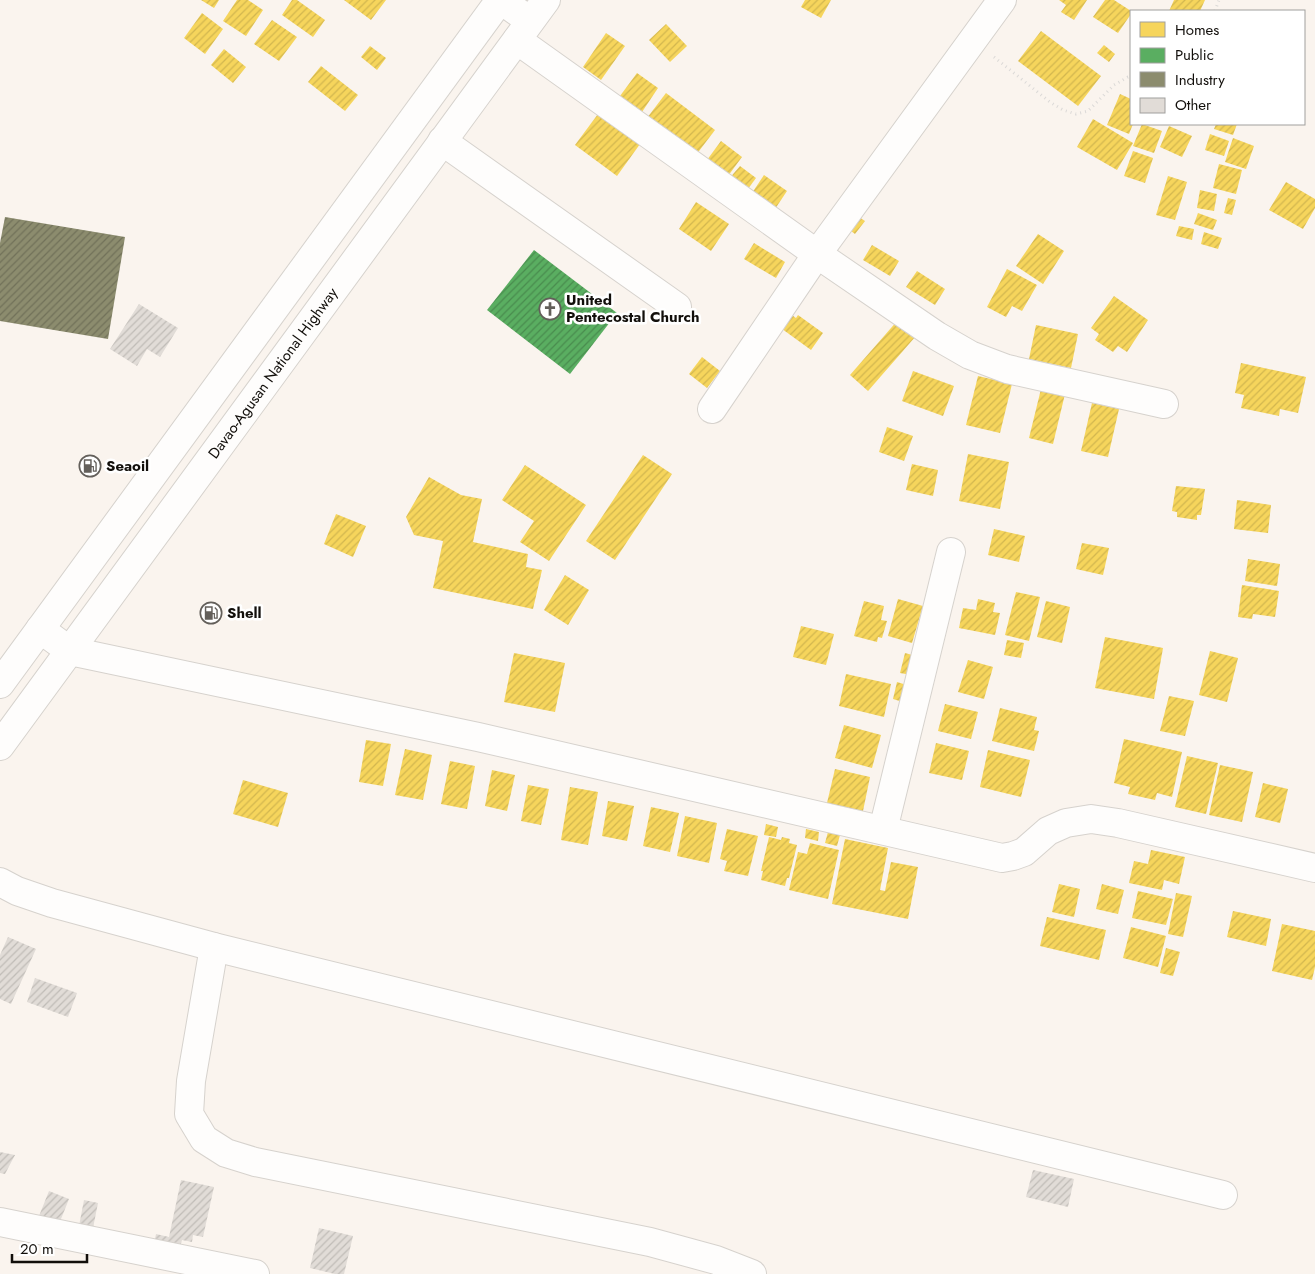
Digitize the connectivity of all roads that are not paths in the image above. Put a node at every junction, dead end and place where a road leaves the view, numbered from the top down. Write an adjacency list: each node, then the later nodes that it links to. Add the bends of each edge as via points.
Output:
1 (501, 0): 3 (main road); 10 (main road)
2 (1002, 0): 5 (main road)
3 (531, 20): 4 (main road, Davao-Agusan National Highway); 5 (main road)
4 (442, 141): 6 (main road); 11 (main road, Davao-Agusan National Highway)
5 (817, 254): 7 (main road, via 970,355 1007,369); 8 (main road)
6 (676, 307)
7 (1164, 404)
8 (712, 410)
9 (951, 552): 14 (main road)
10 (40, 629): 11 (main road); 12 (main road)
11 (70, 651): 13 (main road, Davao-Agusan National Highway); 14 (main road, via 478,737)
12 (0, 684)
13 (0, 746)
14 (883, 830): 15 (main road, via 1002,858 1024,852 1048,830 1091,819)
15 (1315, 868)
16 (0, 882): 17 (main road, via 52,903)
17 (214, 947): 18 (main road); 21 (main road, via 191,1081 189,1114 204,1138 226,1153 255,1162 650,1242 716,1260)
18 (1223, 1194)
19 (0, 1222): 20 (main road)
20 (255, 1274)
21 (752, 1274)

